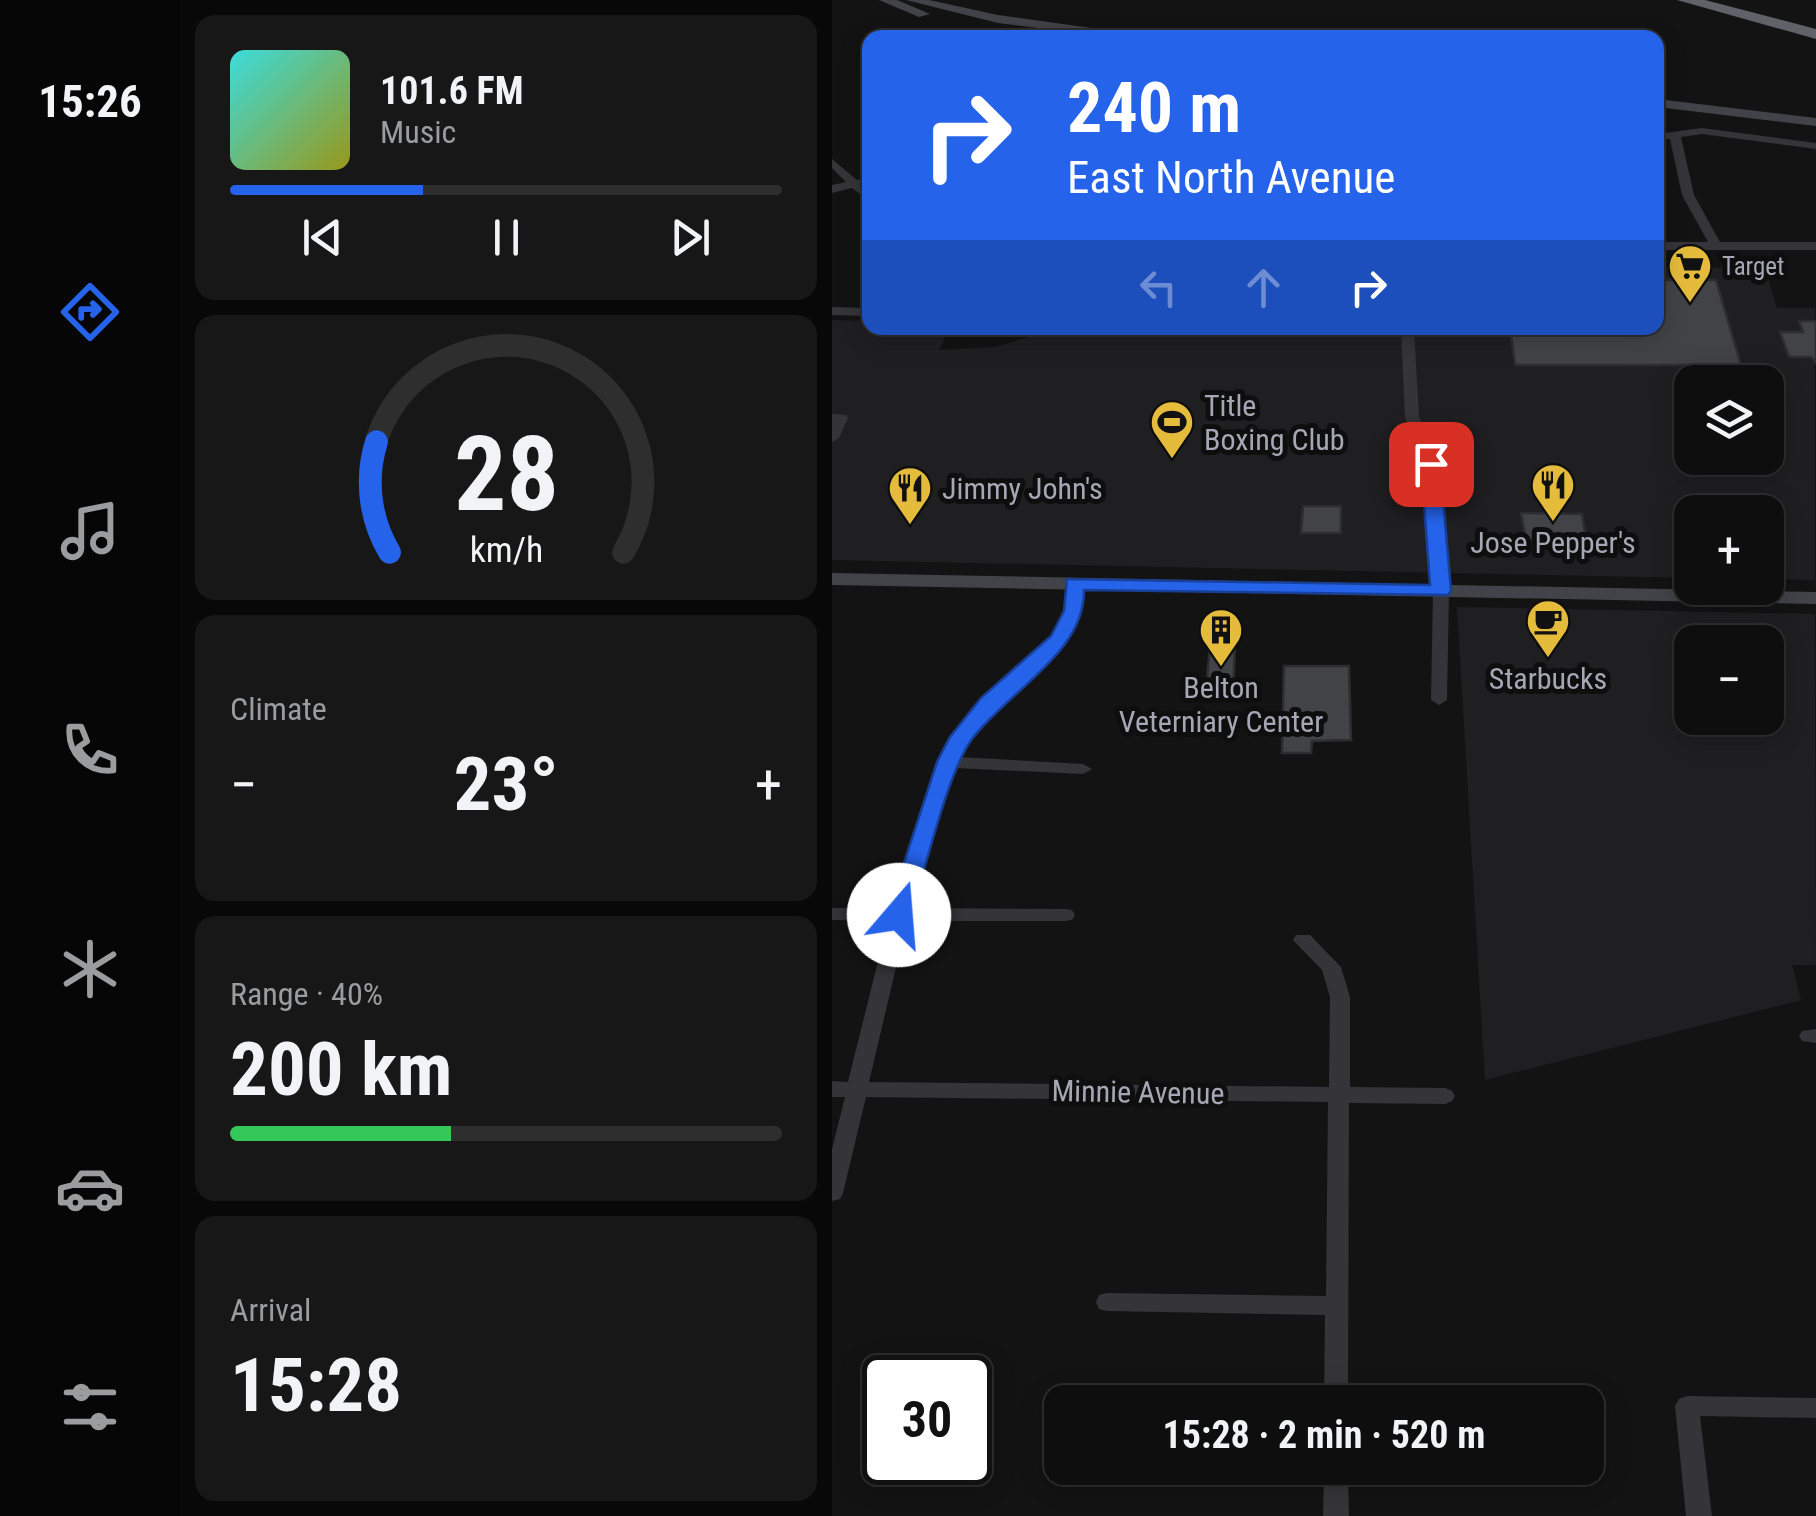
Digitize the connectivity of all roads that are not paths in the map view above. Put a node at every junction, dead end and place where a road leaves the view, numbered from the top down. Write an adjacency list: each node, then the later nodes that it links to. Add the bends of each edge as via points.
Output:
1 (885, 0): 6 (street, via 947,19)
2 (912, 0): 7 (street)
3 (1685, 0): 8 (highway)
4 (1733, 0): 5 (highway)
5 (1816, 21)
6 (1030, 30)
7 (1089, 30)
8 (1816, 34)
9 (1664, 96): 11 (street)
10 (1664, 105): 12 (street)
11 (1816, 113)
12 (1772, 117): 13 (street); 16 (street)
13 (1816, 122)
14 (1675, 135): 15 (street); 16 (street); 24 (street, via 1688,194)
15 (1664, 136)
16 (1764, 138): 17 (street)
17 (1816, 146)
18 (832, 162): 20 (street)
19 (862, 182): 20 (street)
20 (853, 184): 21 (street); 22 (street)
21 (832, 189)
22 (862, 191)
23 (1664, 246): 24 (street)
24 (1716, 246): 25 (street)
25 (1816, 246)
26 (832, 311): 27 (street)
27 (862, 312)
28 (1407, 335): 33 (street, via 1412,417 1431,464)
29 (836, 418): 30 (street)
30 (832, 438)
31 (832, 579): 32 (street)
32 (1074, 584): 33 (street); 36 (street, via 1074,611 1060,640 989,703)
33 (1441, 591): 34 (street); 35 (street)
34 (1816, 598)
35 (1439, 700)
36 (948, 762): 37 (street); 39 (street)
37 (1083, 768)
38 (832, 914): 39 (street)
39 (899, 915): 40 (street); 43 (street)
40 (1064, 915)
41 (1302, 940): 44 (street, via 1326,958 1338,987)
42 (832, 1089): 43 (street, Minnie Avenue)
43 (856, 1089): 44 (street, Minnie Avenue); 46 (street)
44 (1341, 1094): 45 (street, Minnie Avenue); 48 (street)
45 (1444, 1096)
46 (832, 1193)
47 (1107, 1302): 48 (street)
48 (1337, 1306): 49 (street)
49 (1336, 1385)
50 (1816, 1408): 53 (street, via 1688,1406)
51 (1336, 1485): 52 (street)
52 (1336, 1516)
53 (1699, 1516)

